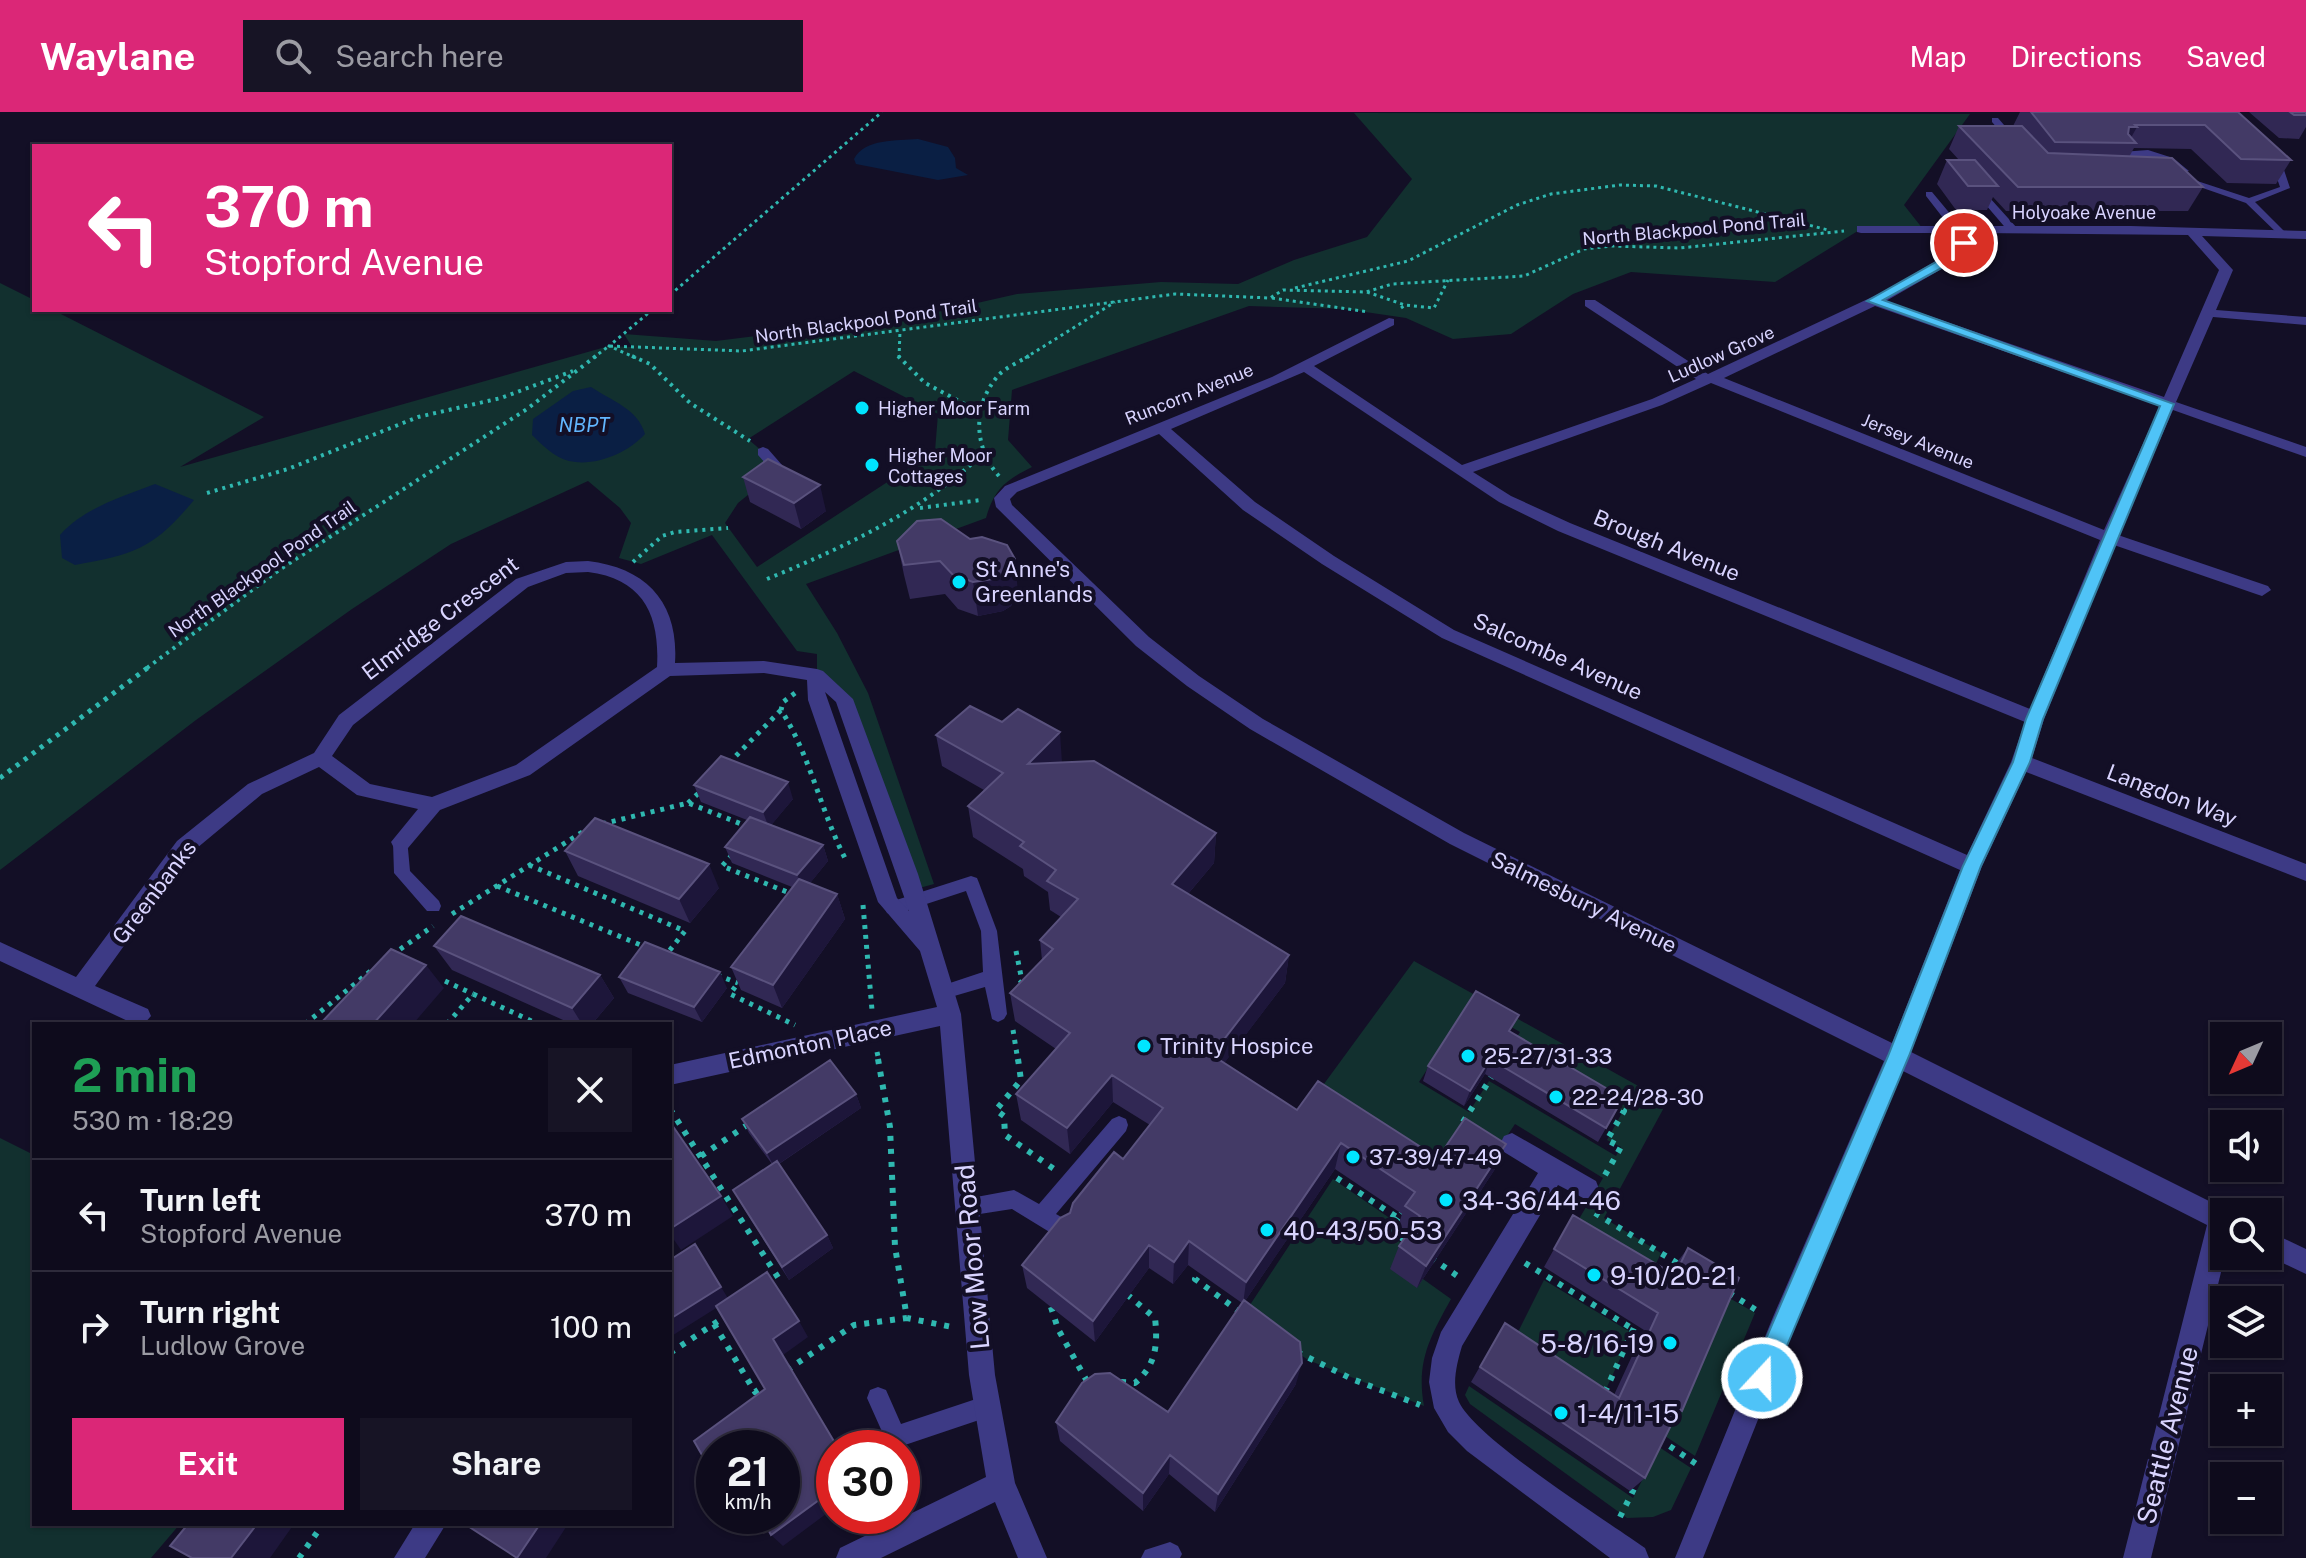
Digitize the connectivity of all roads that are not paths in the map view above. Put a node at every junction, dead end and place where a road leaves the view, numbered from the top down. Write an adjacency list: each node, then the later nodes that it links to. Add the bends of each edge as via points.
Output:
1 (1995, 120): 3 (lane)
2 (2273, 151): 9 (lane, via 2285,188)
3 (2025, 155)
4 (2124, 173): 7 (lane, via 2138,173 2121,155 2158,154)
5 (1965, 174): 13 (lane)
6 (2165, 175): 7 (lane)
7 (2194, 181): 9 (lane)
8 (1929, 194): 11 (lane)
9 (2249, 201): 15 (lane)
10 (1861, 229): 11 (street, Holyoake Avenue)
11 (1958, 230): 12 (street, Holyoake Avenue)
12 (1974, 230): 13 (street, Holyoake Avenue); 17 (street, Ludlow Grove, via 1954,256)
13 (2013, 230): 14 (street, Holyoake Avenue)
14 (2191, 231): 15 (street, Holyoake Avenue); 19 (street, via 2226,270)
15 (2280, 233): 16 (street, Holyoake Avenue)
16 (2306, 235)
17 (1873, 301): 23 (street, Ludlow Grove); 24 (street)
18 (1589, 303): 23 (street, Jersey Avenue)
19 (2208, 313): 21 (street); 24 (street)
20 (1393, 316): 22 (street, Runcorn Avenue)
21 (2306, 321)
22 (1306, 367): 25 (street, Runcorn Avenue); 29 (street, Brough Avenue)
23 (1710, 379): 29 (street, Ludlow Grove); 31 (street, Jersey Avenue)
24 (2167, 404): 27 (street); 31 (street)
25 (1161, 428): 30 (street, Runcorn Avenue); 40 (street, Salcombe Avenue, via 1249,506 1448,634)
26 (763, 452): 28 (street)
27 (2306, 452)
28 (777, 468)
29 (1461, 471): 35 (street, Brough Avenue, via 1564,527)
30 (1006, 494): 52 (street, Salmesbury Avenue, via 1004,507 1088,593 1191,680 1307,754 1476,850)
31 (2109, 538): 32 (street, Jersey Avenue); 35 (street)
32 (2262, 590)
33 (666, 670): 34 (street, via 764,667); 36 (street, Elmridge Crescent, via 667,636 657,606 634,581 618,571 574,565 545,571 522,583 346,720); 38 (street, via 523,770)
34 (817, 675): 42 (street, Low Moor Road, via 844,699); 44 (street, Low Moor Road, via 817,700)
35 (2035, 719): 37 (street)
36 (321, 758): 38 (street, via 364,790); 48 (street, Greenbanks, via 255,789 184,847)
37 (2021, 762): 40 (street); 41 (street, Langdon Way)
38 (433, 805): 39 (street)
39 (401, 842): 43 (lane, via 402,873)
40 (1972, 866): 52 (street)
41 (2306, 873)
42 (916, 901): 44 (lane); 46 (street, Low Moor Road); 47 (lane, via 971,883 989,931)
43 (433, 906)
44 (893, 908): 46 (street, Low Moor Road)
45 (0, 951): 48 (street)
46 (932, 952): 49 (street, Low Moor Road)
47 (992, 977): 49 (lane); 50 (lane)
48 (80, 989): 51 (street)
49 (947, 1003): 53 (street, Edmonton Place, via 873,1031); 58 (street, Low Moor Road)
50 (998, 1014)
51 (140, 1016)
52 (1898, 1056): 59 (street, Salmesbury Avenue); 73 (street)
53 (672, 1075)
54 (1119, 1125): 60 (lane)
55 (1512, 1144): 56 (street)
56 (1554, 1169): 57 (street); 72 (street, via 1450,1341 1442,1389 1448,1410 1471,1439)
57 (1590, 1195)
58 (967, 1207): 60 (lane, via 1014,1199); 66 (street, Low Moor Road)
59 (2210, 1214)
60 (1042, 1215): 61 (lane)
61 (1063, 1229)
62 (2282, 1250): 63 (street)
63 (2306, 1262)
64 (2210, 1268): 74 (street, Seattle Avenue)
65 (878, 1398): 66 (lane, via 896,1437)
66 (988, 1406): 67 (street, Low Moor Road)
67 (1001, 1484): 70 (street); 71 (street, Low Moor Road)
68 (431, 1526): 69 (street)
69 (408, 1558)
70 (850, 1558)
71 (1033, 1558)
72 (1635, 1558)
73 (1689, 1558)
74 (2137, 1558)

